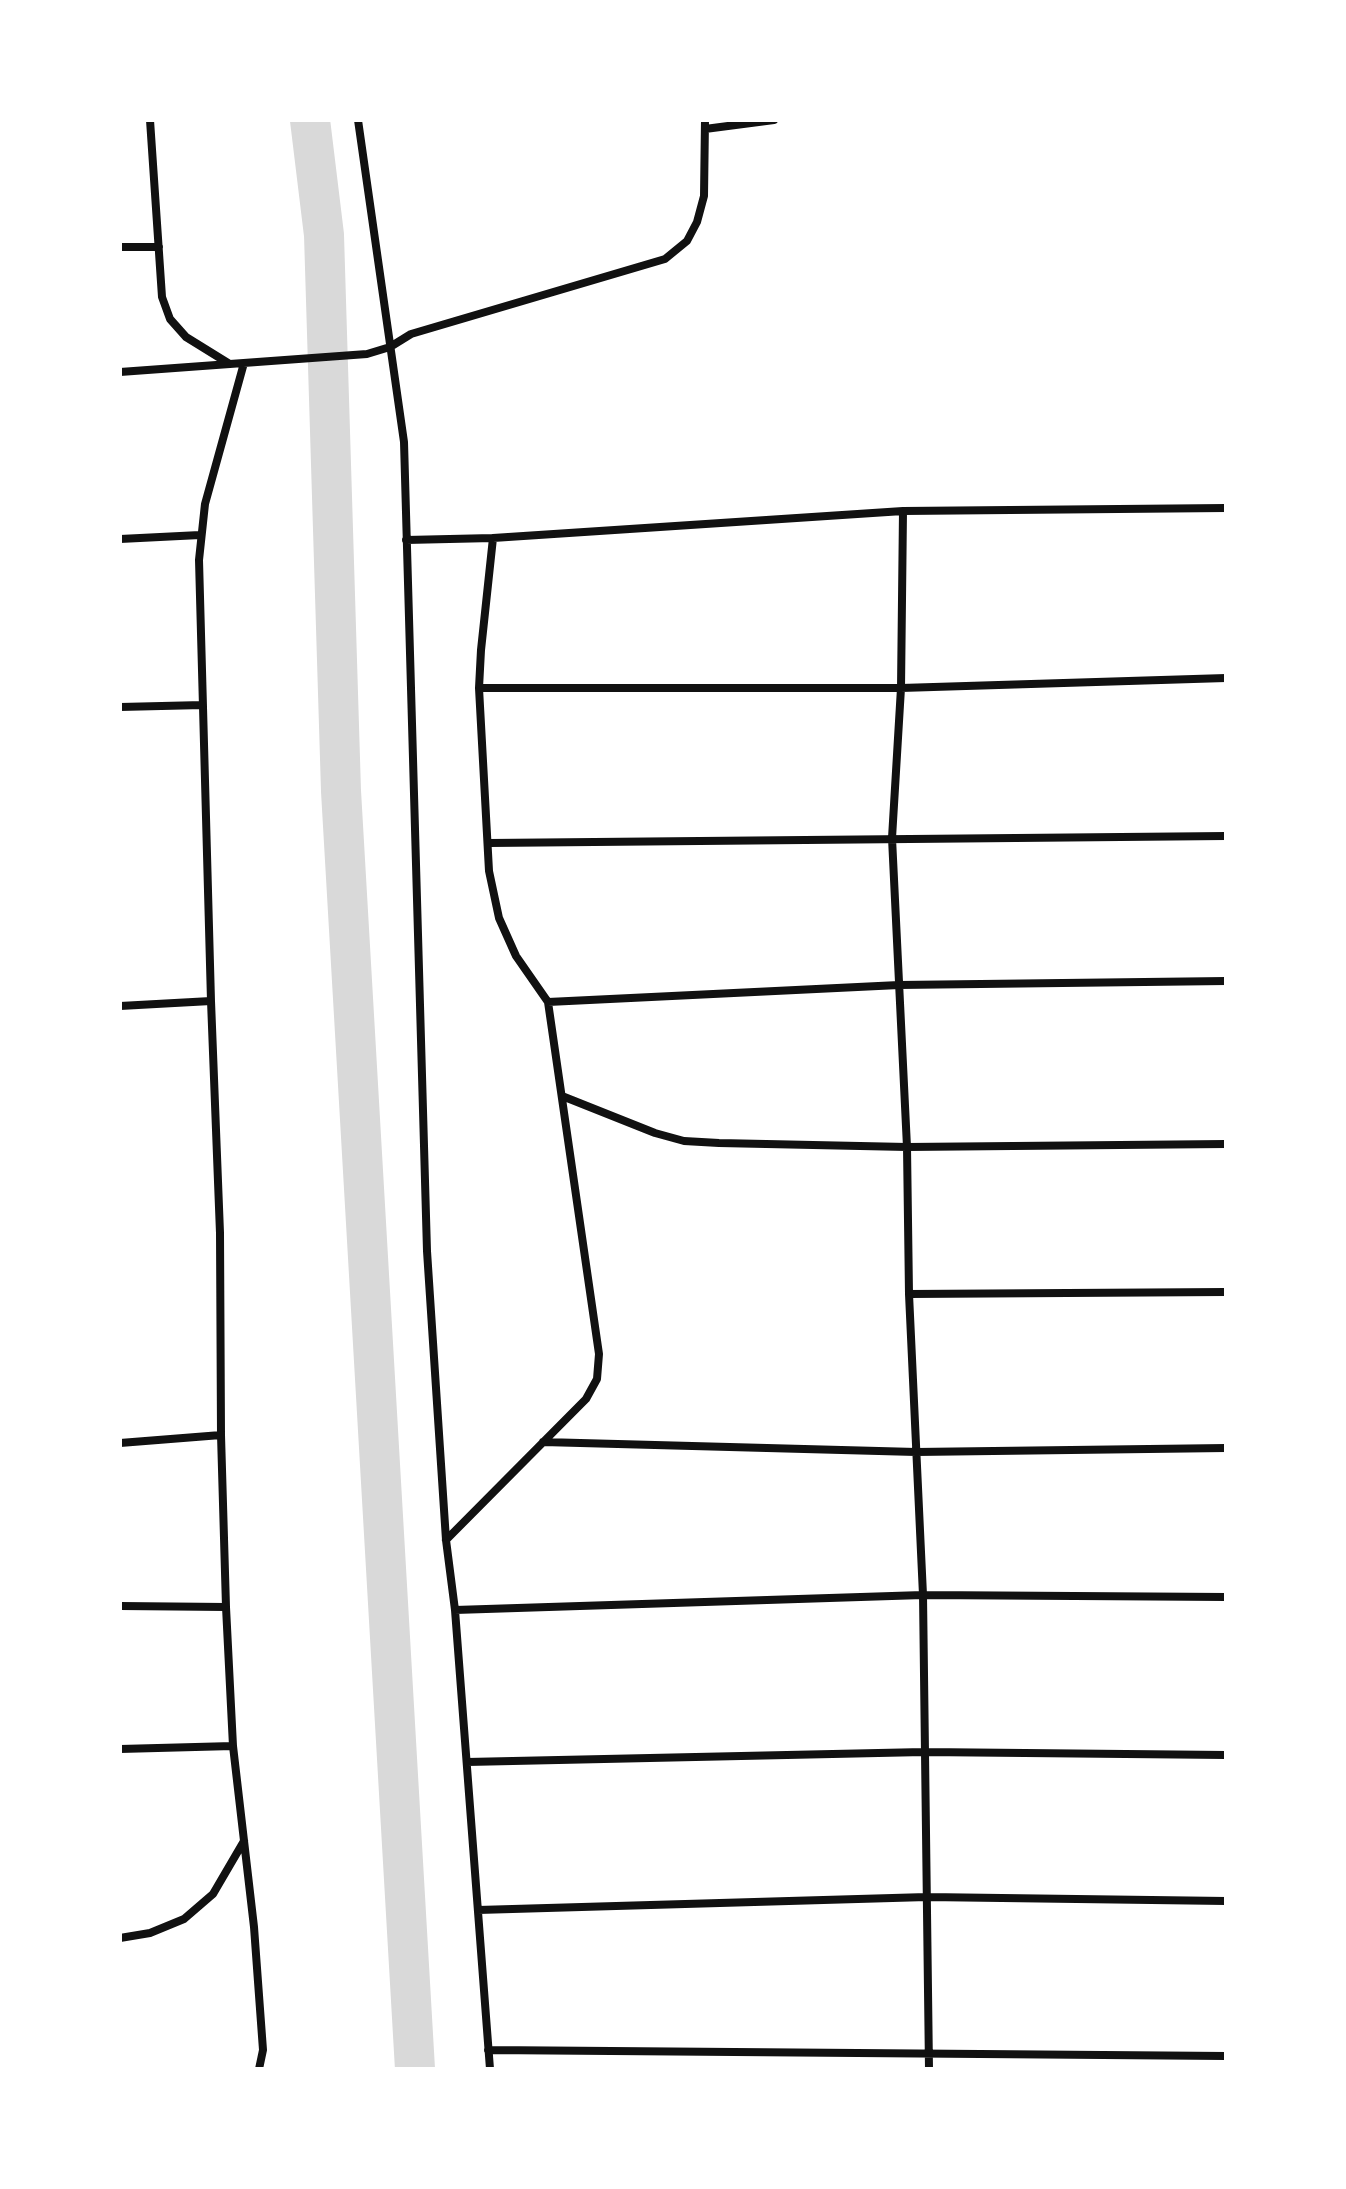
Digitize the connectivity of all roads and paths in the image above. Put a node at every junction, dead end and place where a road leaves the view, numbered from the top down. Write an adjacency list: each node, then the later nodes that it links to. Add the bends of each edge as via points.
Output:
1 (150, 120): 6 (street)
2 (358, 120): 7 (street)
3 (774, 120): 4 (street)
4 (705, 124): 7 (street, via 704,196 697,222 687,241 665,259 411,334)
5 (120, 247): 6 (street)
6 (159, 247): 9 (street, via 162,297 170,319 186,337)
7 (390, 347): 8 (street, via 352,356); 16 (street, via 404,442)
8 (244, 363): 9 (street); 13 (street)
9 (229, 364): 10 (street)
10 (120, 372)
11 (1226, 508): 12 (street)
12 (903, 511): 14 (street); 19 (street)
13 (200, 535): 15 (street); 20 (street)
14 (493, 538): 16 (street); 18 (street)
15 (120, 539)
16 (406, 540): 40 (street, via 427,1251)
17 (1226, 678): 19 (street)
18 (479, 688): 19 (street); 24 (street)
19 (901, 688): 23 (street)
20 (203, 705): 21 (street); 27 (street)
21 (120, 707)
22 (1226, 836): 23 (street)
23 (892, 838): 24 (street); 26 (street)
24 (489, 843): 28 (street, via 499,918 516,956)
25 (1226, 981): 26 (street)
26 (899, 985): 28 (street); 32 (street)
27 (211, 1001): 29 (street); 35 (street)
28 (548, 1002): 30 (street)
29 (120, 1006)
30 (562, 1096): 32 (street, via 684,1141); 36 (street, via 599,1354 597,1379 586,1399)
31 (1226, 1144): 32 (street)
32 (907, 1147): 34 (street)
33 (1226, 1292): 34 (street)
34 (909, 1294): 39 (street)
35 (221, 1435): 37 (street); 44 (street)
36 (543, 1442): 39 (street); 40 (street)
37 (120, 1443)
38 (1226, 1448): 39 (street)
39 (916, 1452): 41 (street)
40 (446, 1540): 45 (street)
41 (923, 1595): 42 (street); 45 (street); 48 (street)
42 (1226, 1597)
43 (120, 1606): 44 (street)
44 (226, 1607): 46 (street)
45 (455, 1610): 50 (street)
46 (233, 1746): 47 (street); 51 (street)
47 (120, 1749)
48 (924, 1752): 49 (street); 50 (street); 52 (street)
49 (1226, 1755)
50 (467, 1762): 54 (street)
51 (244, 1840): 55 (street, via 213,1894 184,1919); 59 (street, via 263,2050)
52 (927, 1897): 53 (street); 54 (street); 57 (street)
53 (1226, 1901)
54 (478, 1910): 56 (street)
55 (120, 1938)
56 (488, 2050): 57 (street); 60 (street)
57 (929, 2054): 58 (street); 61 (street)
58 (1226, 2056)
59 (259, 2069)
60 (490, 2069)
61 (929, 2069)

